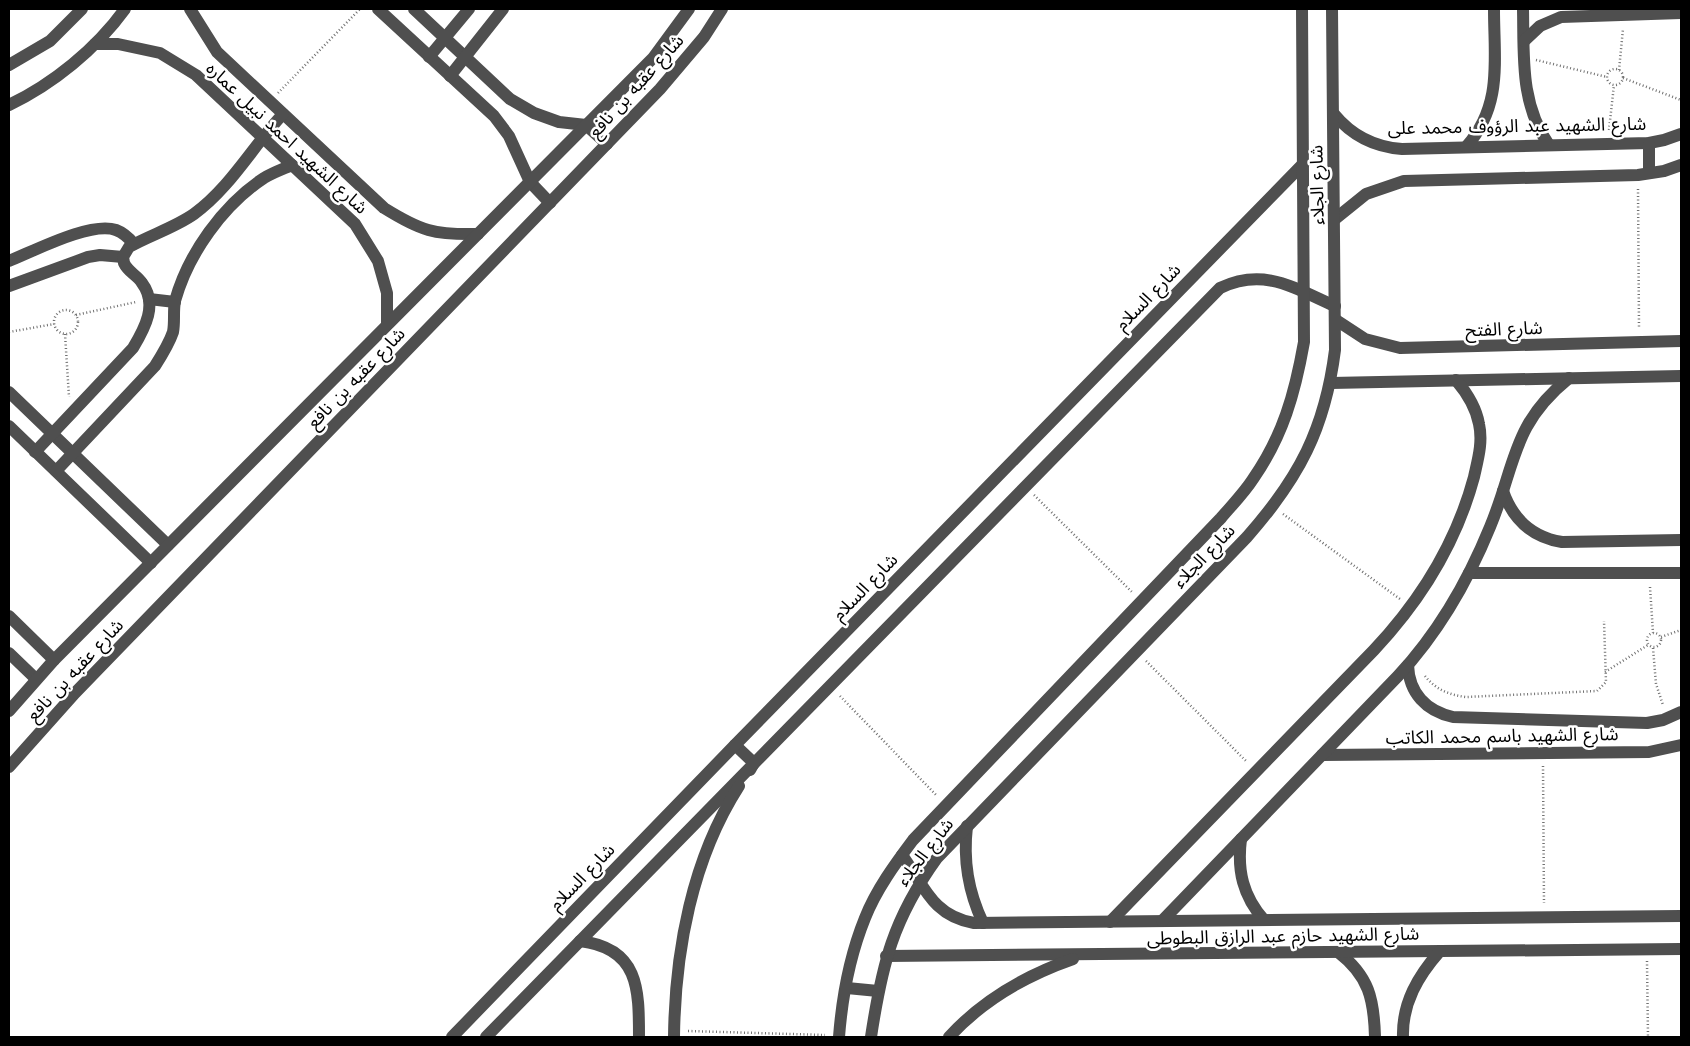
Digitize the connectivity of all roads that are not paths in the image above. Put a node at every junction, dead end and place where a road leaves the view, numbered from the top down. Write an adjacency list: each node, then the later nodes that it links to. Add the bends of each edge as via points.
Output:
1 (82, 9): 20 (street, via 50,41)
2 (125, 9): 17 (street)
3 (190, 9): 23 (street, شارع الشهيد احمد نبيل عماره, via 217,52)
4 (378, 9): 18 (street)
5 (414, 9): 15 (street)
6 (469, 9): 15 (street)
7 (503, 9): 19 (street)
8 (688, 9): 25 (street, شارع عقبه بن نافع, via 653,58)
9 (722, 9): 29 (street, شارع عقبه بن نافع, via 704,37 660,89)
10 (1302, 9): 32 (street, شارع الجلاء)
11 (1332, 9): 24 (street, شارع الجلاء)
12 (1494, 9): 31 (street, via 1492,100 1483,126)
13 (1523, 9): 16 (street)
14 (1681, 13): 16 (street, via 1560,17 1540,26)
15 (445, 39): 18 (street); 19 (street)
16 (1524, 41): 30 (street, via 1528,101)
17 (95, 44): 22 (street, via 55,77); 27 (street, شارع الشهيد احمد نبيل عماره, via 118,44 160,53 196,75)
18 (429, 57): 21 (street)
19 (464, 58): 21 (street); 25 (street, via 510,99 534,113 559,122)
20 (9, 65)
21 (450, 76): 36 (street, via 494,116 509,136)
22 (9, 105)
23 (283, 114): 27 (street); 39 (street, شارع الشهيد احمد نبيل عماره, via 391,212 412,226 445,235)
24 (1334, 114): 31 (street, شارع الشهيد عبد الرؤوف محمد على, via 1352,133 1376,145 1402,149); 38 (street, شارع الجلاء)
25 (586, 125): 29 (street); 36 (street, شارع عقبه بن نافع)
26 (1681, 134): 28 (street, شارع الشهيد عبد الرؤوف محمد على)
27 (262, 136): 33 (street, شارع الشهيد احمد نبيل عماره); 40 (street, via 210,200 174,225)
28 (1648, 143): 30 (street, شارع الشهيد عبد الرؤوف محمد على); 35 (street)
29 (607, 144): 37 (street, شارع عقبه بن نافع)
30 (1549, 146): 31 (street, شارع الشهيد عبد الرؤوف محمد على)
31 (1466, 147)
32 (1304, 163): 44 (street, شارع الجلاء); 74 (street, شارع السلام)
33 (292, 165): 46 (street, via 265,177 241,196 211,230 194,255); 49 (street, شارع الشهيد احمد نبيل عماره, via 355,224 368,241 378,261 387,293)
34 (1681, 165): 35 (street)
35 (1644, 174): 38 (street, via 1404,181 1366,194)
36 (530, 182): 37 (street); 39 (street, شارع عقبه بن نافع)
37 (550, 203): 78 (street, شارع عقبه بن نافع, via 75,692)
38 (1335, 219): 47 (street, شارع الجلاء)
39 (478, 234): 49 (street, شارع عقبه بن نافع)
40 (134, 244): 41 (street); 42 (street, via 126,235 103,228 78,234)
41 (123, 257): 43 (street, via 88,257); 45 (street, via 126,269 143,284)
42 (9, 261)
43 (9, 286)
44 (1305, 293): 47 (street); 77 (street, via 1268,278 1252,277 1220,288); 81 (street, شارع الجلاء, via 1304,342 1295,391 1278,437 1253,480 1221,518 945,805)
45 (149, 299): 46 (street); 57 (street, via 149,314 133,348)
46 (175, 302): 59 (street, via 173,331 155,366)
47 (1335, 306): 48 (street, شارع الجلاء)
48 (1336, 320): 50 (street, شارع الفتح, via 1365,339 1400,348); 54 (street, شارع الجلاء)
49 (387, 325): 63 (street, شارع عقبه بن نافع)
50 (1681, 341)
51 (1681, 376): 52 (street)
52 (1569, 378): 53 (street); 61 (street, via 1542,403 1522,433)
53 (1456, 380): 54 (street); 85 (street, via 1476,413 1480,450 1470,489 1436,570 1411,607 1374,650)
54 (1331, 383): 79 (street, شارع الجلاء, via 1310,446 1273,507)
55 (9, 392): 57 (street)
56 (9, 426): 58 (street)
57 (52, 433): 58 (street); 59 (street)
58 (35, 452): 60 (street)
59 (73, 453): 60 (street); 63 (street)
60 (56, 472): 64 (street)
61 (1503, 491): 62 (street, via 1520,522 1550,540); 65 (street)
62 (1681, 540)
63 (168, 545): 64 (street, شارع عقبه بن نافع)
64 (151, 563): 69 (street, شارع عقبه بن نافع)
65 (1469, 573): 66 (street); 70 (street, via 1443,618)
66 (1681, 573)
67 (9, 616): 69 (street)
68 (9, 653): 71 (street)
69 (54, 660): 71 (street, شارع عقبه بن نافع)
70 (1410, 662): 73 (street, شارع الشهيد باسم محمد الكاتب, via 1411,684 1420,700 1435,711 1453,717 1647,723); 76 (street)
71 (36, 679): 72 (street, شارع عقبه بن نافع)
72 (9, 710)
73 (1681, 712)
74 (735, 745): 77 (street); 97 (street, شارع السلام)
75 (1681, 745): 76 (street, شارع الشهيد باسم محمد الكاتب, via 1648,752)
76 (1322, 755): 80 (street)
77 (754, 763): 88 (street); 96 (street, via 729,803 709,846 694,890 683,936)
78 (9, 767)
79 (967, 826): 82 (street, شارع الجلاء); 87 (street, via 967,876)
80 (1241, 839): 84 (street, via 1239,864 1244,889); 86 (street)
81 (902, 855): 82 (street, شارع الشهيد حازم عبد الرازق البطوطى); 94 (street, شارع الجلاء, via 865,918)
82 (921, 881): 87 (street, شارع الشهيد حازم عبد الرازق البطوطى, via 930,899 945,913 964,922); 93 (street, شارع الجلاء)
83 (1681, 916): 84 (street, شارع الشهيد حازم عبد الرازق البطوطى)
84 (1264, 920): 86 (street, شارع الشهيد حازم عبد الرازق البطوطى)
85 (1110, 922): 86 (street, شارع الشهيد حازم عبد الرازق البطوطى); 87 (street, شارع الشهيد حازم عبد الرازق البطوطى)
86 (1162, 922)
87 (983, 923)
88 (580, 941): 98 (street); 99 (street, via 617,953 633,973 639,998)
89 (1681, 949): 91 (street, شارع الشهيد حازم عبد الرازق البطوطى)
90 (1338, 952): 91 (street, شارع الشهيد حازم عبد الرازق البطوطى); 92 (street, شارع الشهيد حازم عبد الرازق البطوطى); 103 (street, via 1356,968 1368,987 1374,1010)
91 (1440, 952): 104 (street, via 1422,972 1410,997 1402,1024)
92 (1084, 955): 93 (street, شارع الشهيد حازم عبد الرازق البطوطى); 102 (street, via 1013,986)
93 (886, 956): 95 (street, شارع الجلاء)
94 (847, 988): 95 (street); 100 (street, شارع الجلاء)
95 (878, 991): 101 (street, شارع الجلاء)
96 (674, 1034)
97 (452, 1037)
98 (486, 1037)
99 (639, 1037)
100 (839, 1037)
101 (871, 1037)
102 (949, 1037)
103 (1375, 1037)
104 (1403, 1037)

